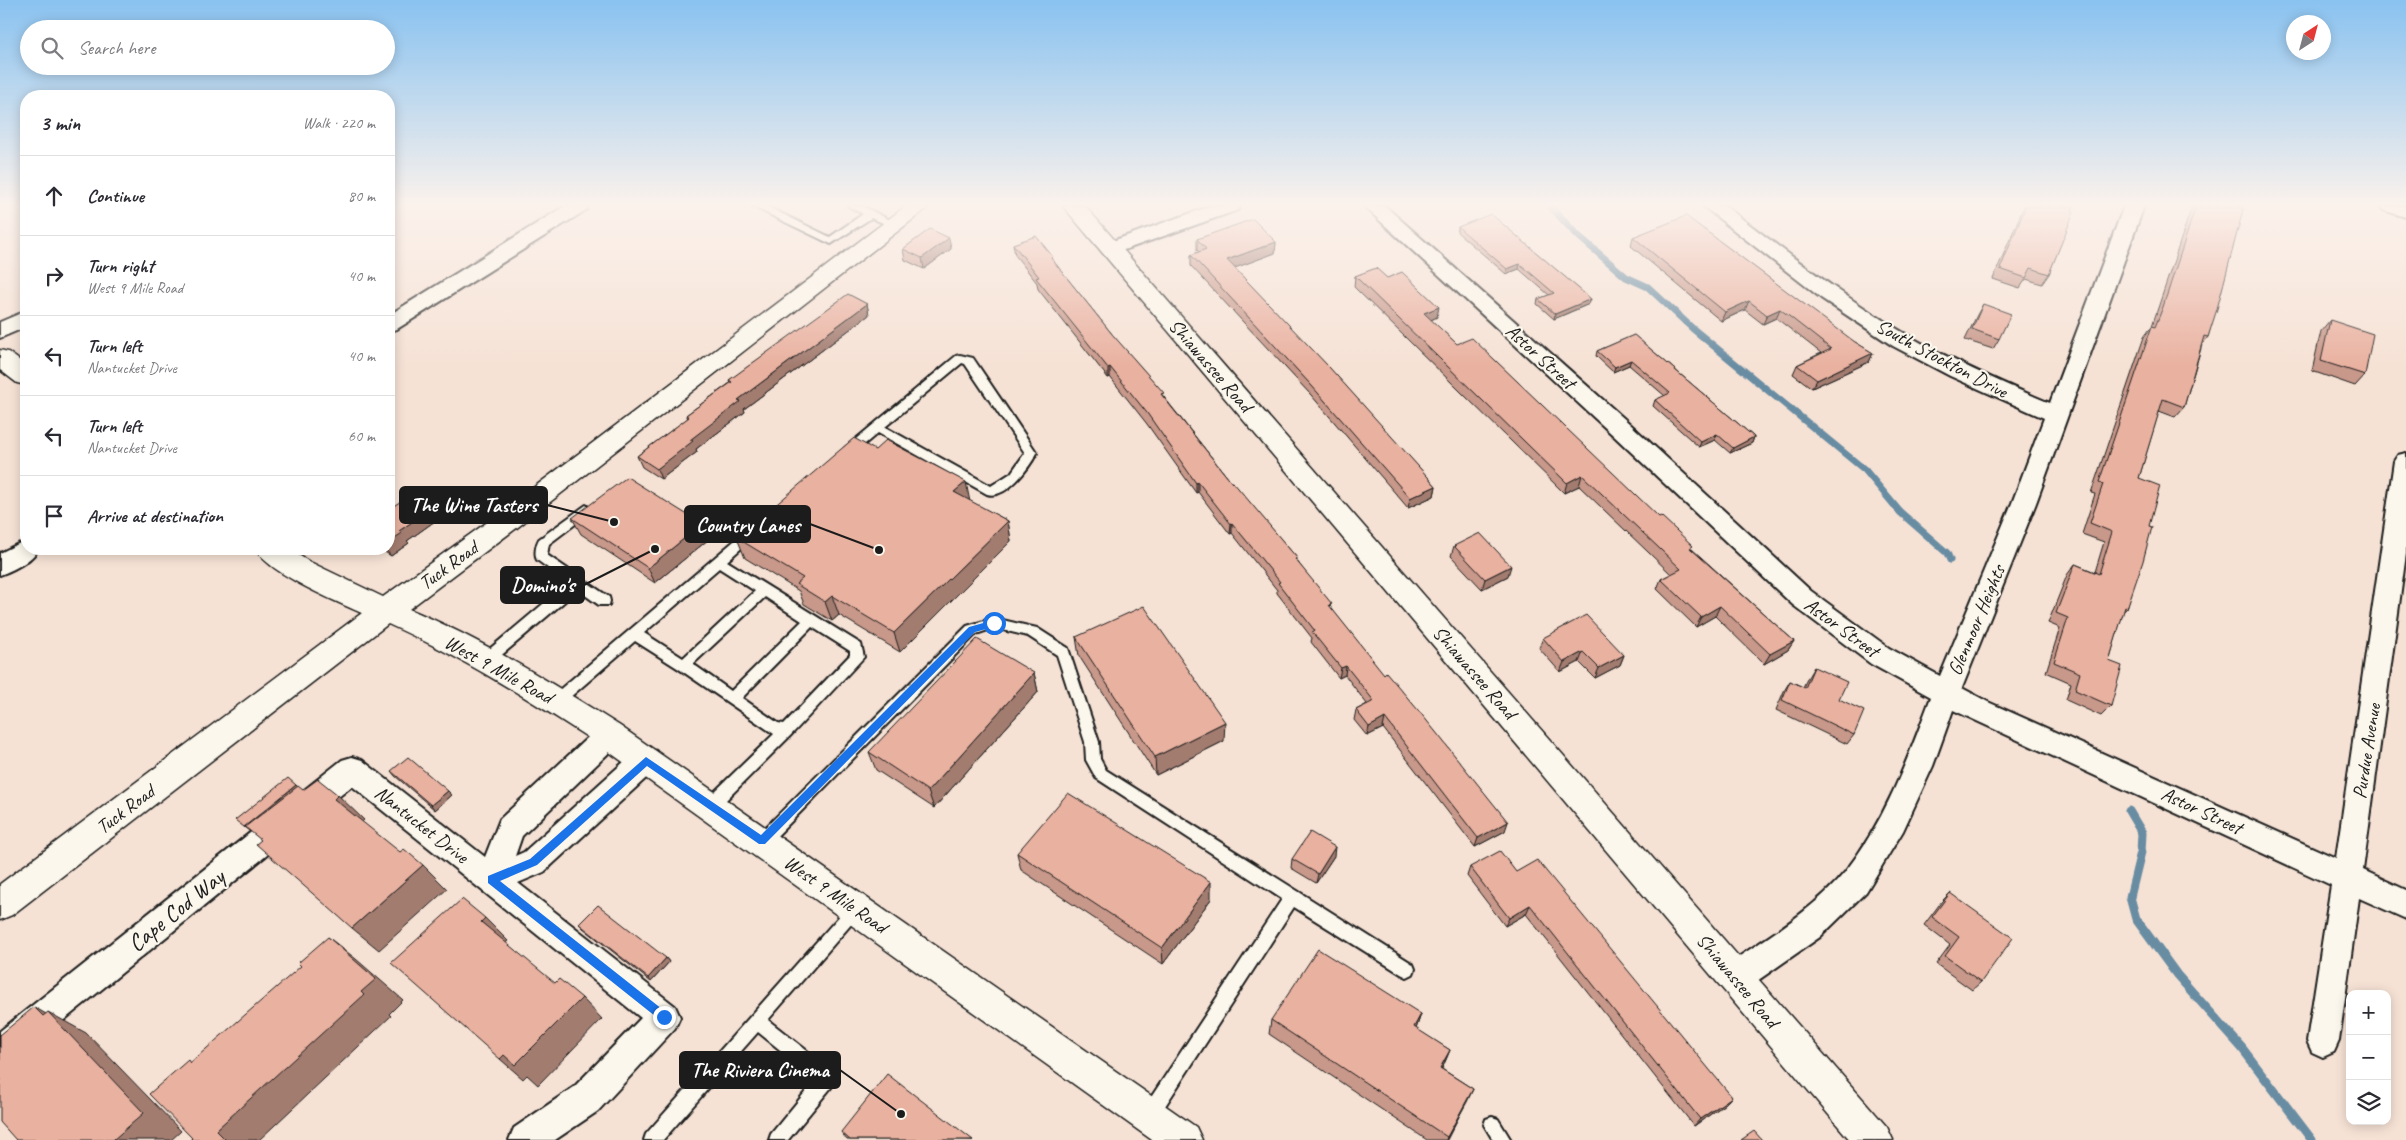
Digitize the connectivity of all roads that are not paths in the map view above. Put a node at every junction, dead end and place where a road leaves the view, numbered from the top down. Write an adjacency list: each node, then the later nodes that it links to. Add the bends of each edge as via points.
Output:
1 (493, 259): 7 (street)
2 (850, 259): 25 (street, Tuck Road)
3 (1121, 259): 46 (street, Shiawassee Road)
4 (1432, 259): 30 (street, Astor Street, via 1622,429 1802,598 1880,656)
5 (1788, 259): 12 (street, South Stockton Drive, via 1901,341 1980,383)
6 (2114, 259): 12 (street, Glenmoor Heights)
7 (395, 320)
8 (20, 321): 9 (street)
9 (0, 332)
10 (0, 358): 11 (street)
11 (20, 373)
12 (2056, 414): 30 (street, Glenmoor Heights, via 2004,554)
13 (877, 428): 13 (lane, via 960,359 970,361 1031,453 1024,469 1005,486 991,491); 14 (lane)
14 (839, 460)
15 (2406, 461): 39 (street, Purdue Avenue)
16 (594, 504): 22 (lane, via 543,542 540,557)
17 (763, 523): 20 (lane)
18 (20, 553): 21 (street)
19 (278, 555): 25 (street, West 9 Mile Road, via 347,594)
20 (718, 561): 23 (lane); 27 (lane)
21 (0, 565)
22 (577, 583): 24 (lane); 28 (lane)
23 (764, 590): 26 (lane); 29 (lane)
24 (604, 601)
25 (386, 610): 28 (street, West 9 Mile Road); 42 (street, Tuck Road)
26 (812, 620): 31 (lane); 33 (lane, via 856,648 857,657)
27 (633, 633): 29 (lane); 32 (lane)
28 (485, 661): 32 (street, West 9 Mile Road)
29 (684, 665): 31 (lane)
30 (1946, 693): 39 (street, Astor Street); 46 (street, Glenmoor Heights, via 1919,766 1893,822 1855,882 1809,927)
31 (732, 699): 33 (lane, via 776,728)
32 (556, 700): 34 (street, West 9 Mile Road)
33 (787, 730): 37 (lane)
34 (610, 735): 35 (street, West 9 Mile Road); 40 (street, Nantucket Drive, via 510,828)
35 (646, 760): 37 (street, West 9 Mile Road); 40 (street, via 534,862)
36 (352, 768): 40 (street, Nantucket Drive); 49 (street, Cape Cod Way)
37 (710, 806): 38 (street, West 9 Mile Road)
38 (762, 841): 41 (lane, via 972,630 994,623 1032,632 1063,652 1092,742 1093,760 1101,774); 44 (street, West 9 Mile Road)
39 (2346, 877): 43 (street, Astor Street); 48 (street, Purdue Avenue)
40 (492, 880): 52 (street, Nantucket Drive, via 664,1017 586,1100)
41 (1292, 897): 45 (lane); 50 (lane)
42 (0, 904)
43 (2406, 905)
44 (856, 908): 47 (lane); 50 (street, West 9 Mile Road)
45 (1407, 968)
46 (1736, 977): 57 (street, Shiawassee Road)
47 (757, 1021): 53 (lane); 54 (lane, via 828,1078)
48 (2323, 1041)
49 (0, 1052)
50 (1149, 1116): 55 (street, West 9 Mile Road)
51 (1492, 1125): 56 (lane)
52 (526, 1140)
53 (652, 1140)
54 (777, 1140)
55 (1183, 1140)
56 (1503, 1140)
57 (1874, 1140)

